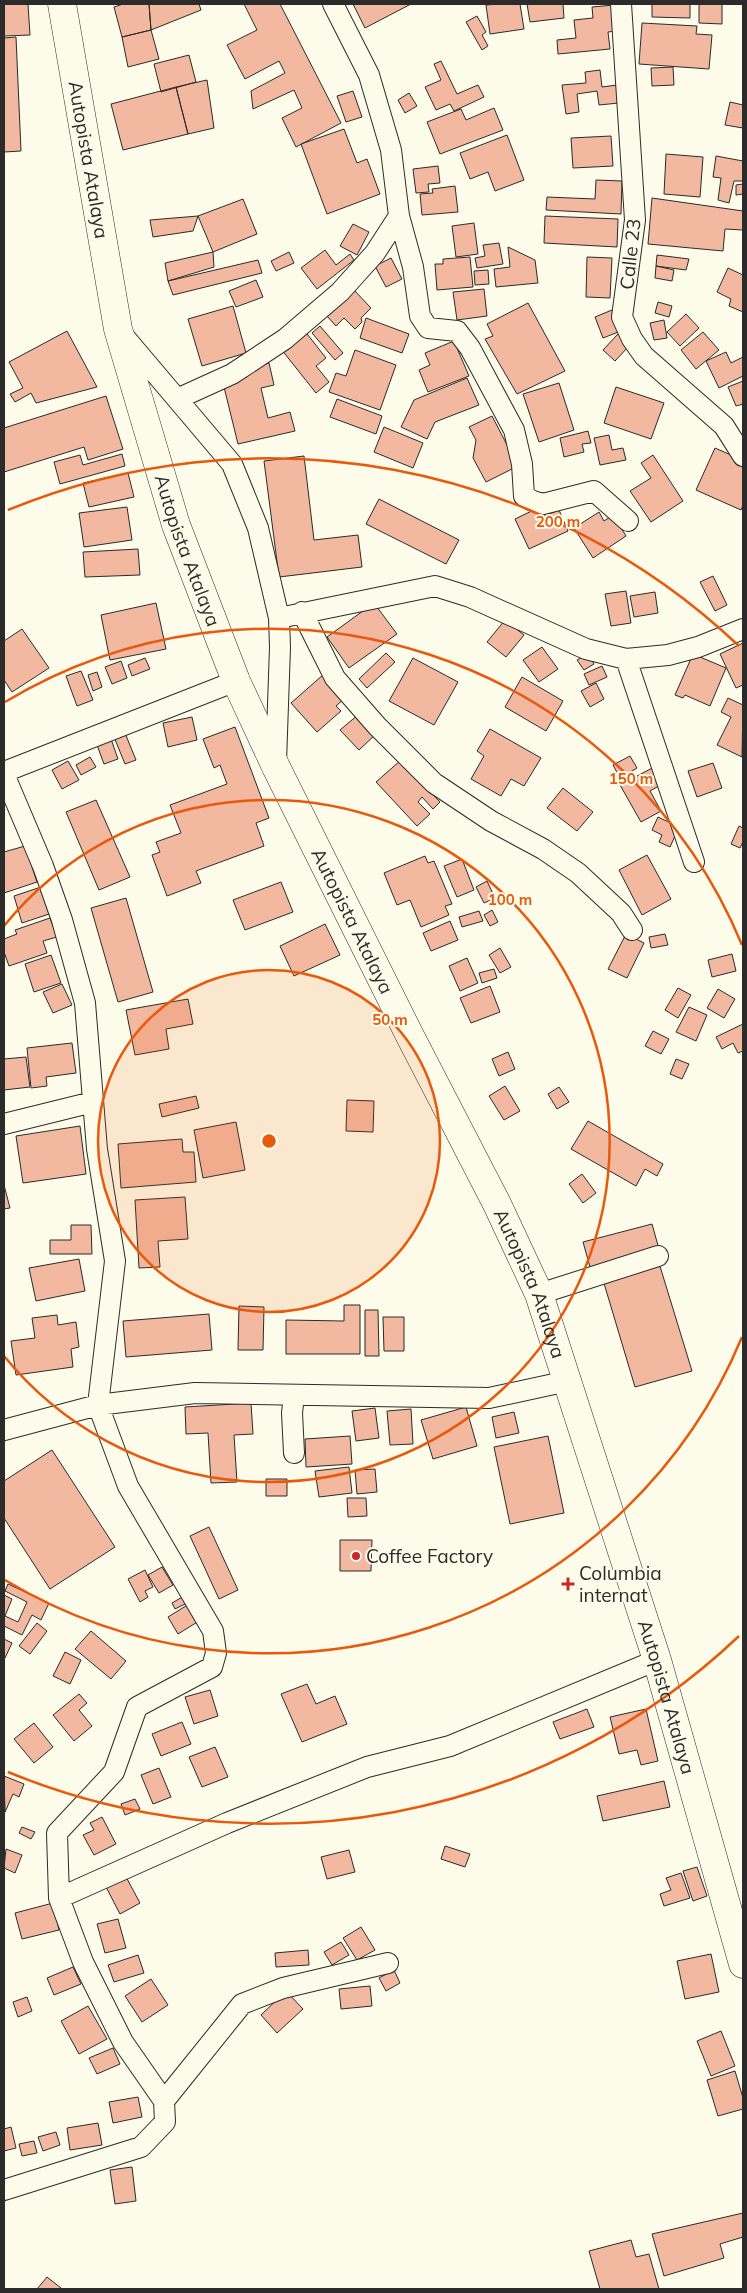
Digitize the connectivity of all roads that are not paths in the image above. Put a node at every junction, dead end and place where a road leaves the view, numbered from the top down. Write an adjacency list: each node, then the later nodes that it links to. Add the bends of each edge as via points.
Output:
1 (62, 4): 5 (main road, Autopista Atalaya)
2 (333, 4): 4 (street, via 369,75 391,150)
3 (621, 4): 7 (street, Calle 23, via 636,220 622,317 644,356 724,426)
4 (399, 216): 6 (street, via 375,253 340,292 285,339 232,374); 8 (street, via 413,268 420,316 428,328 457,332 470,348 514,430 522,464 524,496 543,504 594,491)
5 (118, 329): 6 (street); 13 (main road, Autopista Atalaya, via 176,525)
6 (177, 399): 10 (street, via 232,464 258,528)
7 (743, 456)
8 (628, 521)
9 (302, 612): 10 (street); 12 (street, via 435,586 470,597 586,649); 17 (street, via 335,678 434,783 490,821 543,849 578,873 621,913)
10 (279, 618): 14 (street)
11 (743, 630): 12 (street, via 698,647)
12 (626, 659): 16 (street)
13 (236, 681): 14 (main road, Autopista Atalaya); 15 (street)
14 (276, 767): 21 (main road, Autopista Atalaya, via 497,1204)
15 (4, 773): 18 (street, via 59,911 85,1003)
16 (694, 862)
17 (632, 930)
18 (93, 1102): 19 (street); 24 (street, via 114,1261)
19 (4, 1124)
20 (658, 1256): 21 (street)
21 (539, 1294): 22 (main road, Autopista Atalaya)
22 (568, 1381): 23 (street, via 489,1398); 27 (main road, Autopista Atalaya)
23 (294, 1395): 24 (street, via 195,1392); 26 (street)
24 (98, 1406): 25 (street); 28 (street, via 128,1486 213,1631 216,1653 212,1667 137,1707 114,1772 57,1832)
25 (4, 1430)
26 (294, 1453)
27 (657, 1660): 28 (street, via 450,1746 358,1771 227,1823); 30 (main road, Autopista Atalaya)
28 (59, 1898): 31 (street, via 83,1962 123,2042)
29 (388, 1963): 31 (street, via 283,1988 242,2004)
30 (743, 1964)
31 (164, 2101): 32 (street, via 165,2122 141,2147)
32 (4, 2190)

